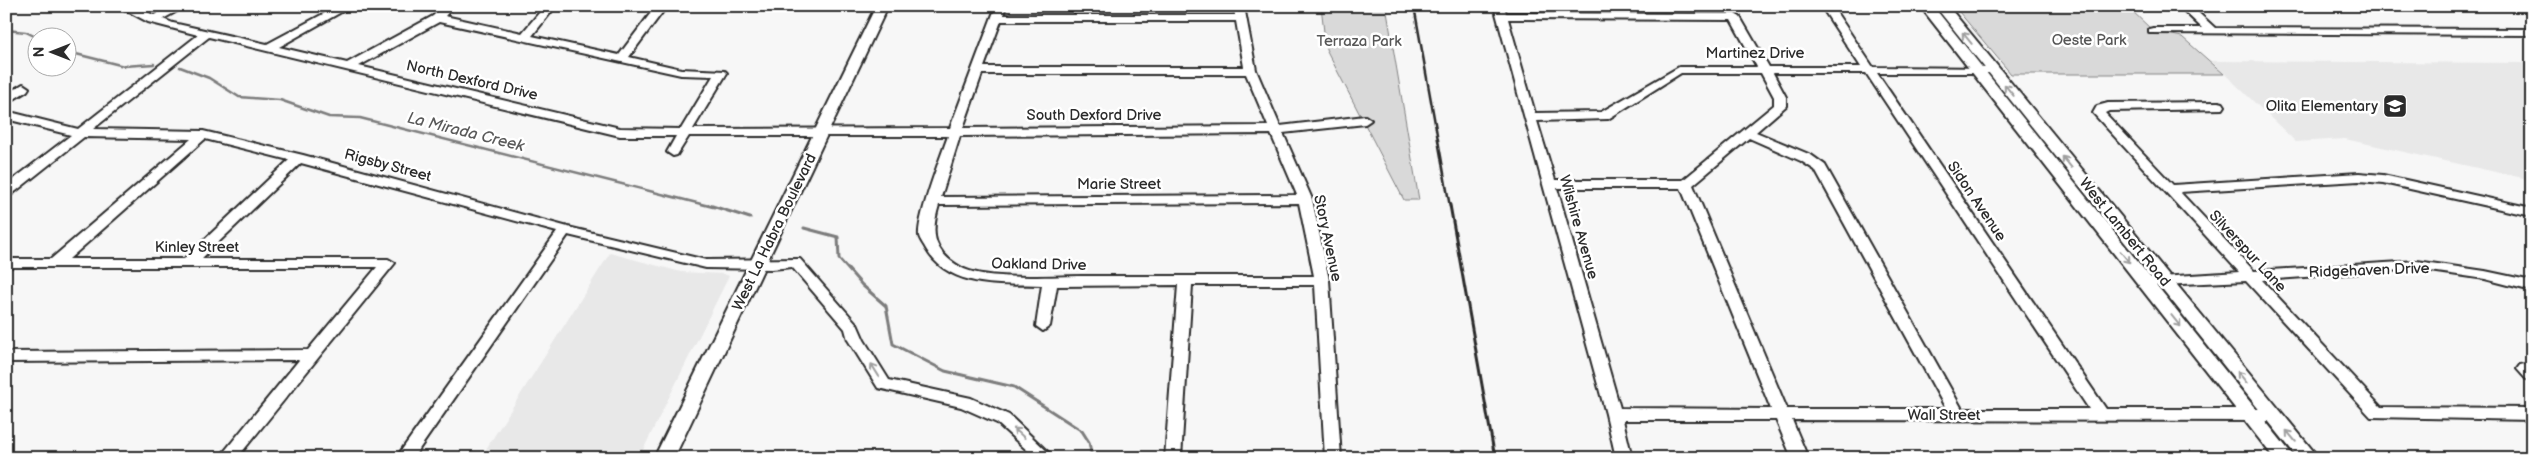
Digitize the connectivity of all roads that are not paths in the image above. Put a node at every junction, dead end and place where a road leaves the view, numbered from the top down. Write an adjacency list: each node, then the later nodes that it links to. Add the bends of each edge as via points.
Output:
1 (123, 6): 16 (street, North Dexford Drive)
2 (181, 6): 16 (street)
3 (347, 6): 22 (street)
4 (449, 6): 15 (street)
5 (551, 6): 21 (street)
6 (662, 6): 23 (street)
7 (882, 6): 40 (main road, West La Habra Boulevard)
8 (1826, 6): 27 (street, Sidon Avenue)
9 (1926, 6): 28 (main road, West Lambert Road)
10 (1941, 6): 28 (main road, West Lambert Road, one-way to 10)
11 (2184, 6): 18 (street)
12 (1501, 11): 26 (street, via 1736,17); 34 (street, Wilshire Avenue)
13 (999, 12): 14 (street); 29 (street, Oakland Drive)
14 (1240, 12): 25 (street, Story Avenue)
15 (437, 18): 21 (street); 24 (street)
16 (152, 20): 20 (street, North Dexford Drive)
17 (2153, 31): 18 (street)
18 (2212, 32): 19 (street)
19 (2532, 32)
20 (207, 33): 22 (street, North Dexford Drive); 38 (street)
21 (525, 36): 23 (street)
22 (268, 48): 24 (street, North Dexford Drive)
23 (622, 59): 39 (street, via 681,72 721,73)
24 (349, 67): 39 (street, North Dexford Drive, via 620,132)
25 (1250, 70): 29 (street); 36 (street, Story Avenue)
26 (1764, 70): 27 (street, Martinez Drive); 34 (street, Martinez Drive, via 1679,70 1604,116); 41 (street, via 1780,97 1780,106)
27 (1869, 70): 28 (street, Martinez Drive); 69 (street, Sidon Avenue)
28 (1984, 70): 60 (main road, West Lambert Road, one-way to 28); 62 (main road, West Lambert Road, one-way to 62)
29 (979, 71): 37 (street, Oakland Drive)
30 (23, 88): 31 (street)
31 (6, 100)
32 (2219, 106): 47 (street, Silverspur Lane, via 2101,109 2100,113)
33 (6, 116): 38 (street, Rigsby Street)
34 (1531, 116): 45 (street, Wilshire Avenue)
35 (1365, 120): 36 (street, South Dexford Drive)
36 (1276, 130): 37 (street, South Dexford Drive); 49 (street, Story Avenue)
37 (955, 132): 40 (street, South Dexford Drive); 50 (street, Oakland Drive)
38 (80, 133): 42 (street, Rigsby Street); 48 (street)
39 (685, 133): 40 (street, North Dexford Drive); 43 (street)
40 (821, 133): 56 (main road, West La Habra Boulevard)
41 (1749, 134): 46 (street); 68 (street, via 1806,158 1820,168)
42 (203, 135): 44 (street, Rigsby Street); 54 (street)
43 (673, 152)
44 (298, 158): 52 (street, Rigsby Street); 55 (street)
45 (1550, 184): 46 (street); 67 (street, Wilshire Avenue)
46 (1686, 184): 71 (street)
47 (2168, 188): 51 (street, via 2359,177 2383,179); 57 (street, Silverspur Lane)
48 (6, 192)
49 (1305, 199): 50 (street, Marie Street); 58 (street, Story Avenue)
50 (934, 201): 59 (street, Oakland Drive, via 926,237 936,254 957,271 983,279)
51 (2532, 212)
52 (565, 230): 56 (street, Rigsby Street, via 706,264); 75 (street)
53 (6, 263): 54 (street, Kinley Street)
54 (55, 263): 55 (street, Kinley Street)
55 (188, 263): 65 (street, Kinley Street, via 388,263)
56 (758, 265): 76 (main road, West La Habra Boulevard); 77 (street, Rigsby Street, one-way to 56, via 1044,456 1003,419 965,402 884,384 856,340 852,327 815,288 805,271 791,261)
57 (2248, 276): 60 (street, Ridgehaven Drive); 63 (street, Ridgehaven Drive, via 2417,265); 70 (street, Silverspur Lane, via 2377,413)
58 (1322, 280): 61 (street, Oakland Drive); 79 (street, Story Avenue)
59 (1050, 281): 61 (street, Oakland Drive); 64 (street)
60 (2164, 281): 62 (street, Ridgehaven Drive); 73 (main road, West Lambert Road, one-way to 60)
61 (1185, 282): 78 (street)
62 (2145, 282): 72 (main road, West Lambert Road, one-way to 72)
63 (2532, 286)
64 (1043, 326)
65 (314, 355): 66 (street); 74 (street)
66 (6, 357)
67 (1614, 414): 71 (street, Wall Street); 80 (street, Wilshire Avenue)
68 (1957, 414): 69 (street, Wall Street); 71 (street, Wall Street)
69 (2101, 414): 72 (street, Wall Street)
70 (2532, 414)
71 (1783, 415): 81 (street)
72 (2251, 415): 73 (street, Wall Street); 82 (main road, West Lambert Road)
73 (2273, 415): 83 (main road, West Lambert Road, one-way to 73)
74 (227, 458)
75 (404, 458)
76 (664, 458)
77 (1030, 458)
78 (1173, 458)
79 (1333, 458)
80 (1624, 458)
81 (1800, 458)
82 (2285, 458)
83 (2309, 458)

